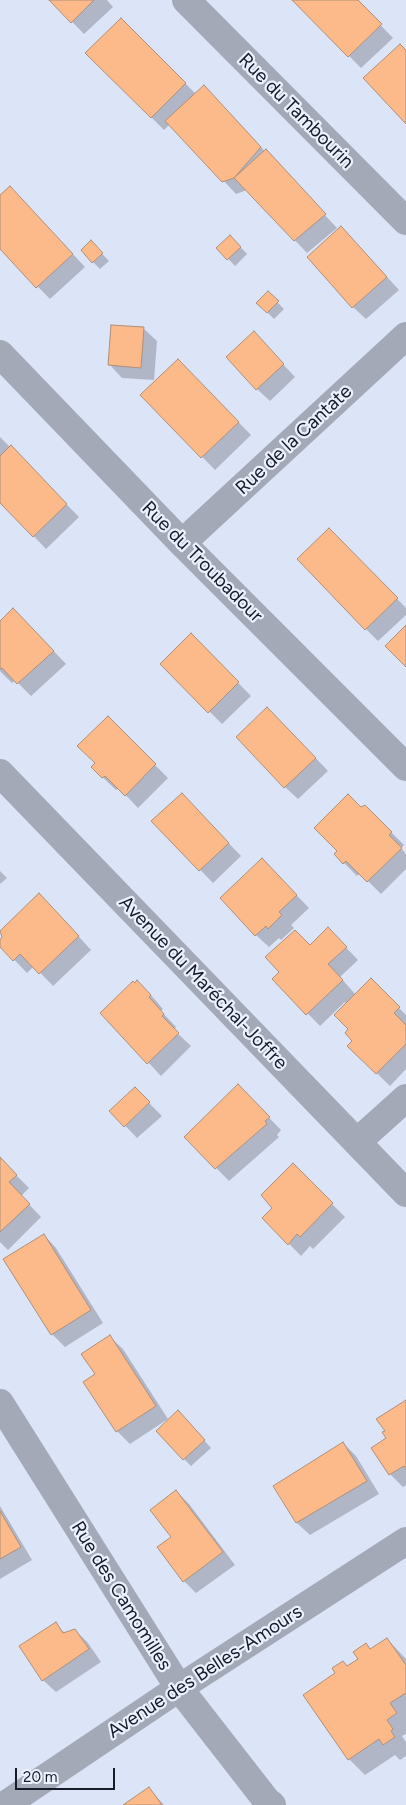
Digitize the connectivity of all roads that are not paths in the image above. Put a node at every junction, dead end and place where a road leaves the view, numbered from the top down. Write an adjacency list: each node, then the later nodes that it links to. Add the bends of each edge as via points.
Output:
1 (186, 0): 2 (street, Rue du Tambourin)
2 (406, 222)
3 (406, 336): 5 (street, Rue de la Cantate)
4 (0, 354): 5 (street, Rue du Troubadour)
5 (182, 543): 6 (street, Rue du Troubadour)
6 (406, 767)
7 (0, 774): 9 (street, Avenue du Maréchal-Joffre)
8 (406, 1098): 9 (street)
9 (357, 1142): 10 (street, Avenue du Maréchal-Joffre)
10 (406, 1193)
11 (0, 1403): 13 (street, Rue des Camomilles)
12 (406, 1541): 13 (street, Avenue des Belles-Amours)
13 (179, 1688): 14 (street, Avenue des Belles-Amours); 15 (street, Rue des Camomilles)
14 (5, 1805)
15 (272, 1805)

